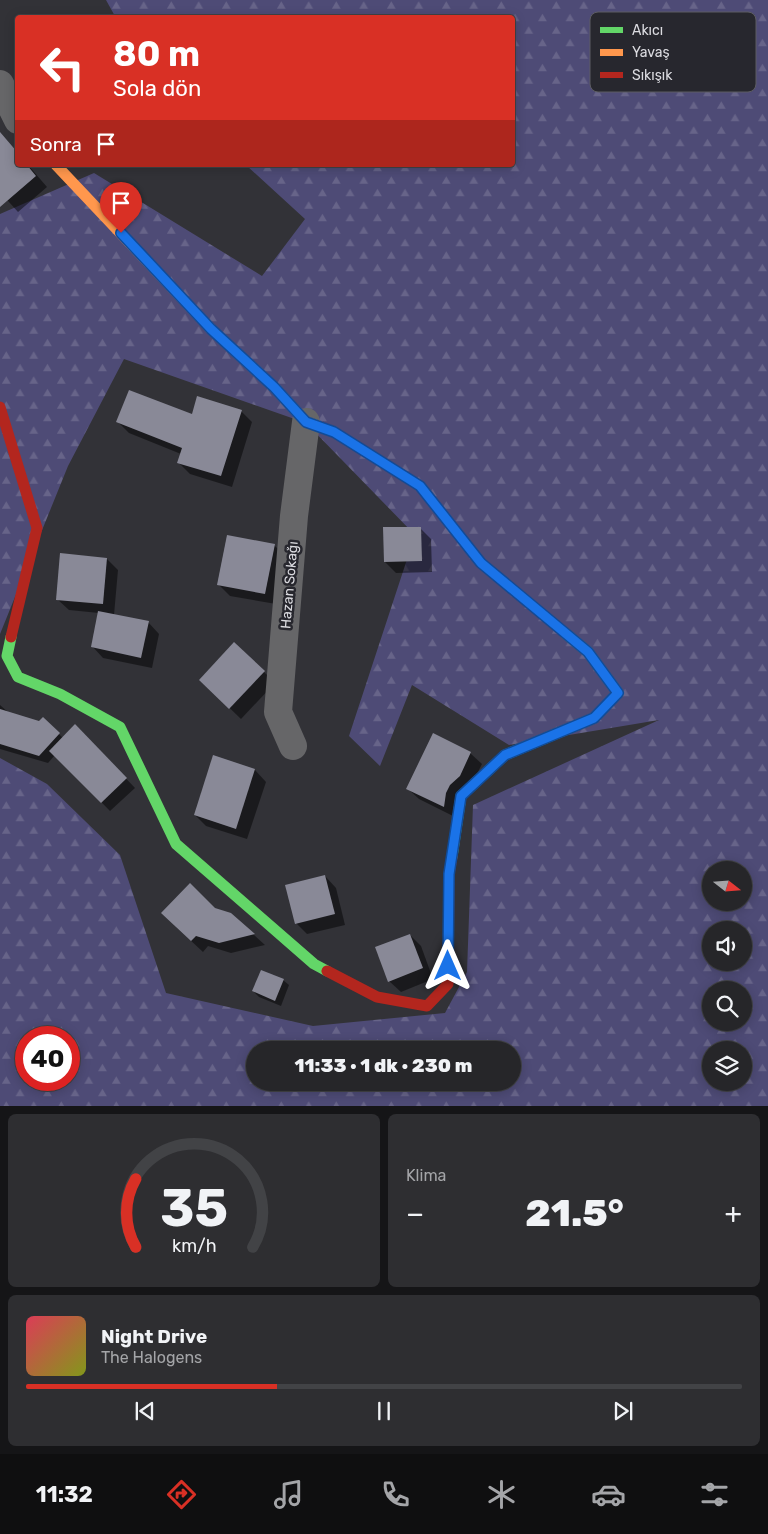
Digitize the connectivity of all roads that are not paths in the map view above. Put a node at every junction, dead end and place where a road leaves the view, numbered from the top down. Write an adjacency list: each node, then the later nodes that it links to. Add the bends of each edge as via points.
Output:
1 (0, 84): 2 (street)
2 (15, 114)
3 (58, 167): 5 (street, via 211,329 274,387)
4 (0, 408): 5 (street, via 37,528 7,656 18,677 60,694 120,727 176,844 314,964 377,998 427,1006 448,984 449,874 461,796 505,755 594,718 618,693 588,652 481,563 420,486 334,432)
5 (306, 422): 6 (street, Hazan Sokağı, via 294,516 278,712)
6 (293, 746)

